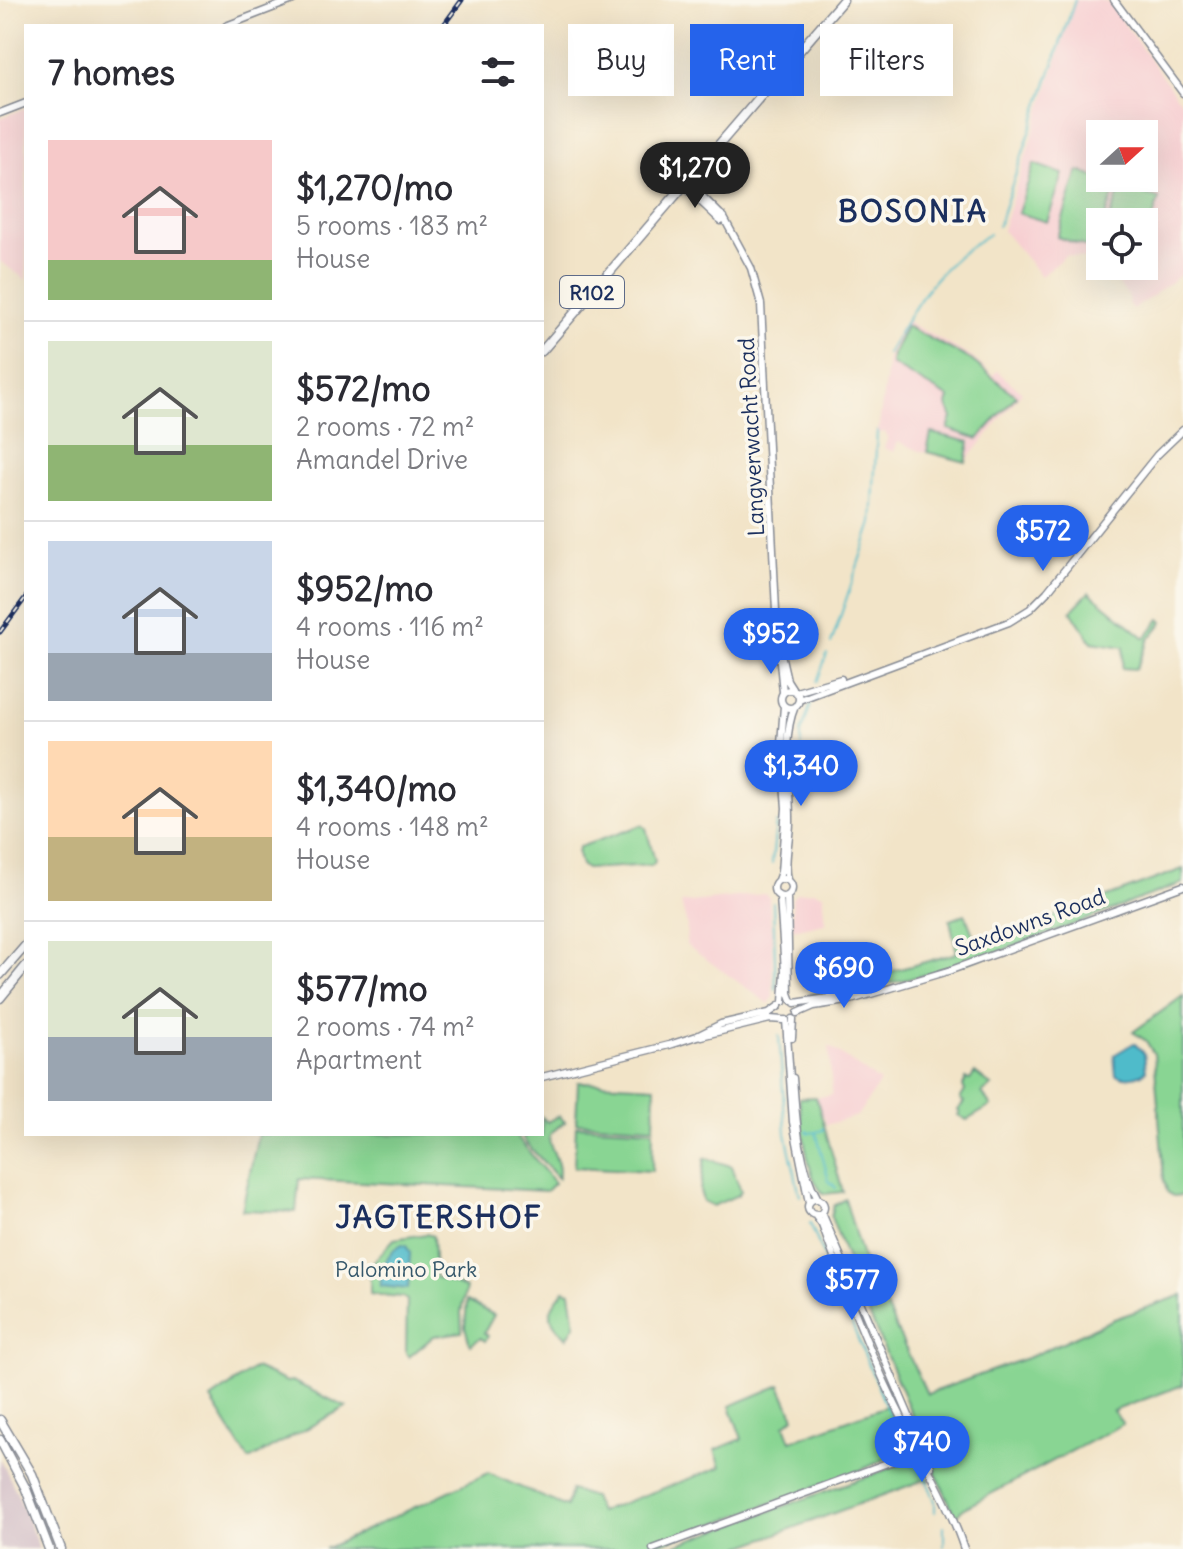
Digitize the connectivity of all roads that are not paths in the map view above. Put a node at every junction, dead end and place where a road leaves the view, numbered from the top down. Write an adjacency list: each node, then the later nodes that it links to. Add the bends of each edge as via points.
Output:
1 (293, 0): 4 (street)
2 (843, 0): 8 (main road, R102)
3 (1112, 0): 5 (street)
4 (231, 24)
5 (1183, 93)
6 (24, 104): 7 (street)
7 (0, 113)
8 (687, 185): 9 (main road, R102); 11 (street, Langverwacht Road, via 734,236 761,304)
9 (544, 349)
10 (1183, 430): 12 (street, via 1030,609)
11 (778, 643): 13 (street, Langverwacht Road); 14 (street, Langverwacht Road)
12 (868, 674): 13 (street); 15 (street)
13 (795, 691): 14 (street); 15 (street, Langverwacht Road)
14 (783, 692): 16 (street, Langverwacht Road)
15 (797, 703): 16 (street); 18 (street, via 787,742)
16 (784, 706): 17 (street, via 786,808)
17 (778, 880): 18 (street); 20 (street, via 773,888)
18 (788, 880): 20 (street, via 792,888)
19 (1183, 886): 24 (street, Saxdowns Road)
20 (784, 896): 26 (street, via 789,993); 27 (street)
21 (24, 947): 23 (main road)
22 (24, 968): 25 (main road)
23 (0, 975)
24 (888, 989): 26 (street, Saxdowns Road); 28 (street, Saxdowns Road, via 814,1006)
25 (0, 998)
26 (794, 1002): 27 (street, Saxdowns Road); 28 (street)
27 (781, 1004): 28 (street, via 778,1014); 29 (street, Saxdowns Road)
28 (790, 1018): 29 (street, Saxdowns Road); 31 (street, via 795,1107); 32 (street, via 793,1122)
29 (697, 1036): 30 (street, Saxdowns Road)
30 (544, 1076)
31 (818, 1199): 32 (street); 33 (street, via 824,1205)
32 (809, 1203): 33 (street, via 809,1210)
33 (819, 1214): 35 (street); 37 (street)
34 (0, 1420): 40 (main road, via 36,1483)
35 (906, 1427): 37 (street); 38 (street, via 909,1447)
36 (0, 1441): 39 (main road)
37 (921, 1450): 38 (street); 42 (street)
38 (893, 1460): 41 (street)
39 (49, 1549)
40 (61, 1549)
41 (653, 1549)
42 (964, 1549)

